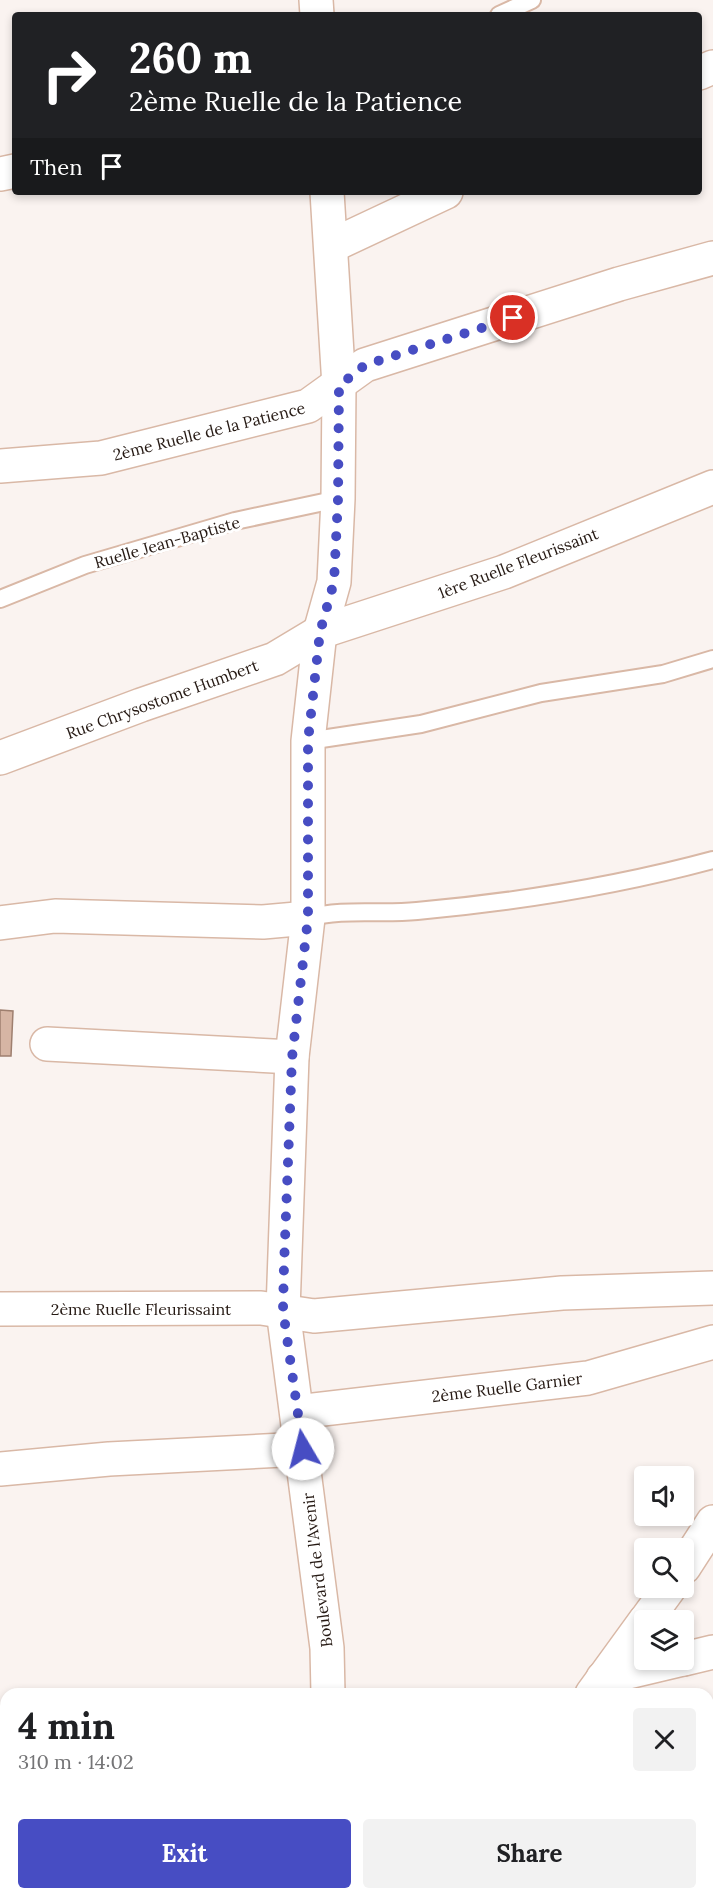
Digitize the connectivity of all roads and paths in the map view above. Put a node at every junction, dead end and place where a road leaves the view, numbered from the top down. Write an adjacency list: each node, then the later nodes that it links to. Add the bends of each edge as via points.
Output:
1 (532, 0): 2 (lane)
2 (506, 12)
3 (327, 195): 5 (street, Boulevard de l'Avenir)
4 (440, 195): 5 (street)
5 (331, 246): 7 (street, Boulevard de l'Avenir)
6 (713, 258): 7 (street, 2ème Ruelle de la Patience, via 365,365)
7 (339, 386): 8 (street, 2ème Ruelle de la Patience, via 308,406 101,458); 10 (street, Boulevard de l'Avenir)
8 (0, 466)
9 (713, 487): 12 (street, 1ère Ruelle Fleurissaint, via 504,572)
10 (338, 499): 11 (lane, Ruelle Jean-Baptiste, via 200,531 86,565); 12 (street, Boulevard de l'Avenir, via 334,582)
11 (0, 599)
12 (320, 632): 14 (street, Boulevard de l'Avenir); 15 (street, Rue Chrysostome Humbert, via 275,659)
13 (713, 659): 14 (lane, via 663,674 541,693 421,724)
14 (308, 741): 17 (street, Boulevard de l'Avenir)
15 (0, 758)
16 (713, 860): 17 (lane, via 662,874 509,900 414,911 329,912)
17 (308, 918): 18 (street, via 263,922 55,916); 20 (street, Boulevard de l'Avenir)
18 (0, 923)
19 (47, 1044): 20 (street)
20 (292, 1058): 23 (street, Boulevard de l'Avenir)
21 (713, 1288): 23 (street, 2ème Ruelle Fleurissaint, via 562,1293 314,1316)
22 (0, 1309): 23 (street, 2ème Ruelle Fleurissaint)
23 (283, 1310): 25 (street, Boulevard de l'Avenir)
24 (713, 1342): 25 (street, 2ème Ruelle Garnier, via 588,1378)
25 (297, 1412): 26 (street, Boulevard de l'Avenir)
26 (303, 1449): 27 (street); 37 (street, Boulevard de l'Avenir, via 327,1648)
27 (0, 1468)
28 (713, 1522): 29 (street)
29 (694, 1551)
30 (662, 1598): 31 (street)
31 (653, 1610)
32 (634, 1635): 36 (street)
33 (713, 1652): 34 (street)
34 (694, 1657)
35 (649, 1670): 36 (street)
36 (597, 1686)
37 (328, 1688)

